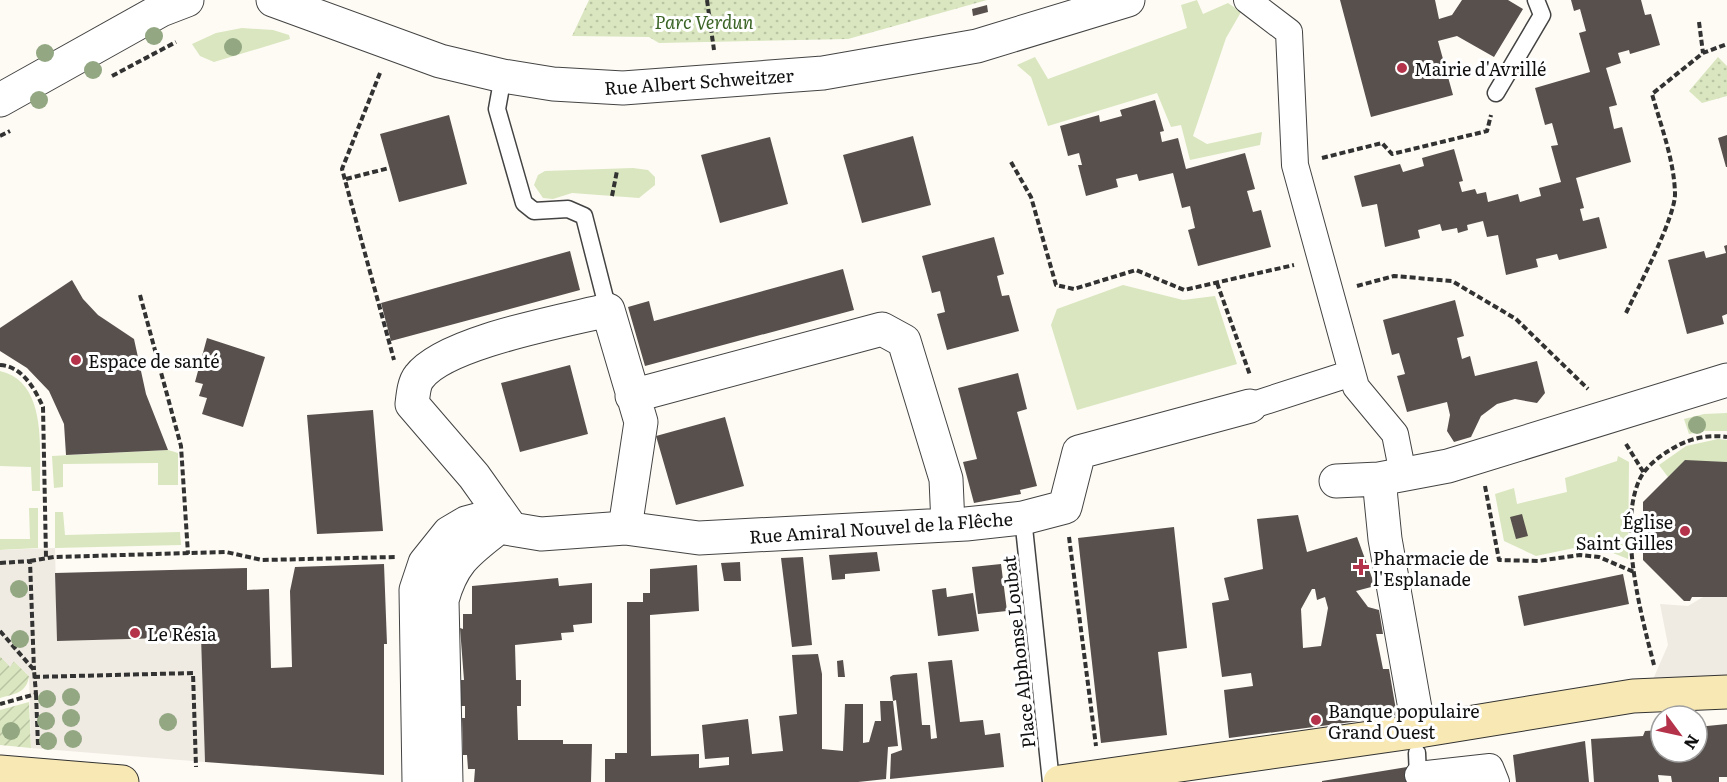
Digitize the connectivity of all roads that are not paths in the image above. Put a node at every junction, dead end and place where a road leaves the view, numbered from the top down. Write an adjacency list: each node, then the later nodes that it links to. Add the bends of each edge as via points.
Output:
1 (187, 0): 8 (street, via 161,10)
2 (273, 0): 6 (street, Rue Albert Schweitzer, via 440,61)
3 (1128, 0): 6 (street, Rue Albert Schweitzer, via 977,46 823,73 623,88)
4 (1247, 0): 10 (street, via 1289,32 1295,165)
5 (1536, 0): 7 (lane, via 1542,15)
6 (503, 76): 9 (lane, via 497,109 524,203 534,211 568,209 584,216)
7 (1496, 93)
8 (0, 100)
9 (608, 310): 12 (street); 18 (street, via 465,347 418,377 412,404 474,476)
10 (1352, 373): 13 (street); 14 (street, via 1356,387 1395,434)
11 (1727, 380): 14 (street, via 1448,466)
12 (632, 396): 17 (street, via 882,329 904,341 946,479); 19 (street, via 641,422)
13 (1254, 404): 16 (street, Rue Amiral Nouvel de la Flêche, via 1079,452 1065,507)
14 (1391, 476): 15 (street); 24 (street, via 1385,539)
15 (1336, 482)
16 (1023, 518): 17 (street, Rue Amiral Nouvel de la Flêche); 29 (lane, Place Alphonse Loubat)
17 (948, 525): 19 (street, Rue Amiral Nouvel de la Flêche, via 699,538)
18 (505, 527): 19 (street, Rue Amiral Nouvel de la Flêche, via 541,534); 27 (street, Rue Amiral Nouvel de la Flêche, via 481,519 466,523 449,533 419,577); 28 (street, via 465,555 448,576 442,600)
19 (625, 528)
20 (1727, 692): 24 (main road, via 1633,696)
21 (1727, 712): 22 (main road)
22 (1709, 713)
23 (1649, 719): 24 (main road)
24 (1418, 759): 30 (main road); 31 (main road); 32 (street, via 1490,767)
25 (0, 772): 26 (main road)
26 (122, 782)
27 (418, 782)
28 (446, 782)
29 (1051, 782)
30 (1060, 782)
31 (1196, 782)
32 (1496, 782)

